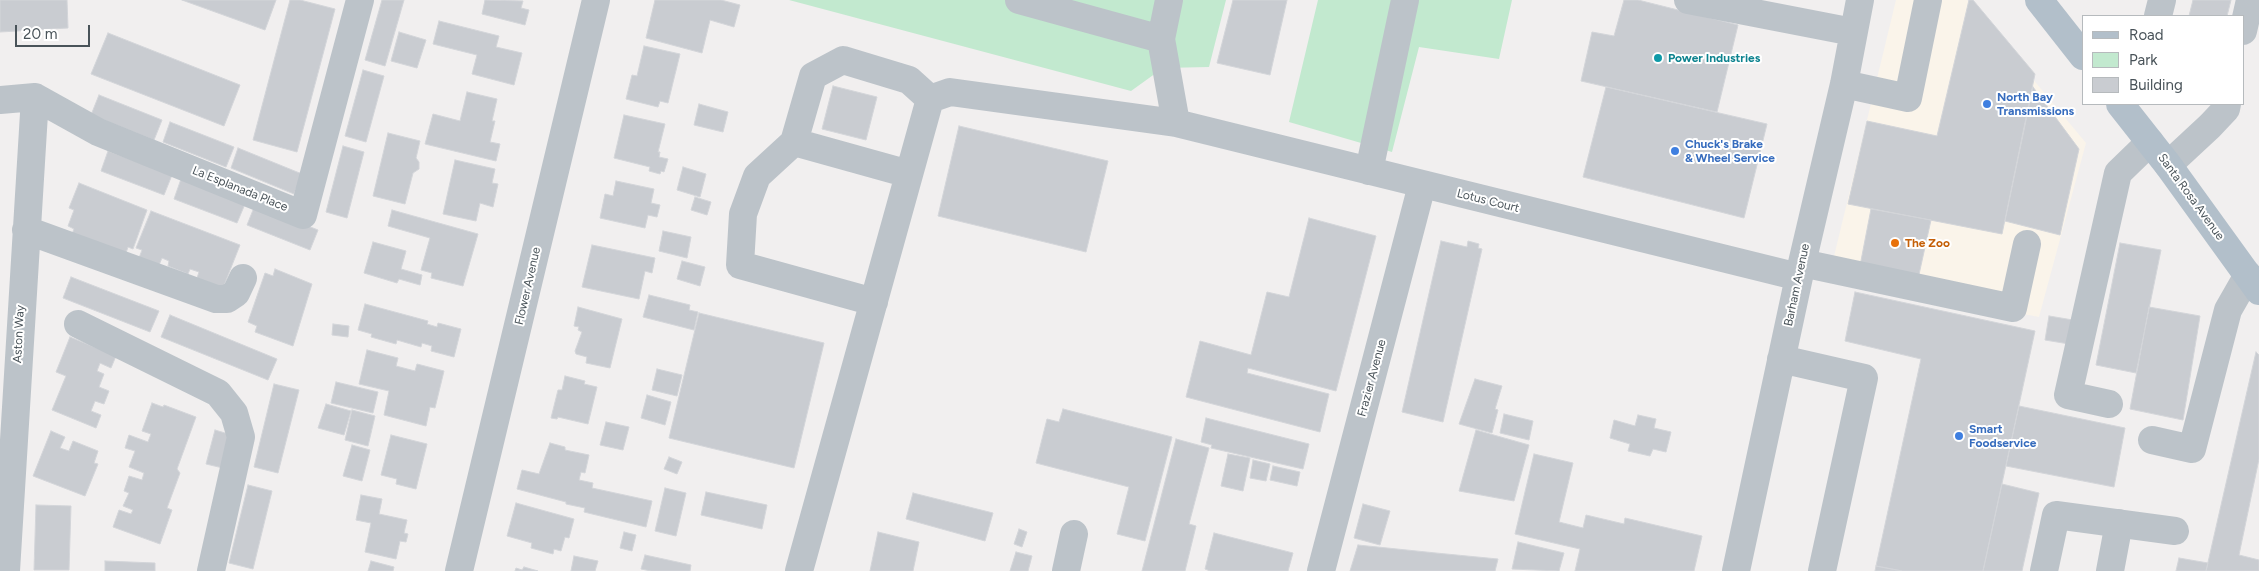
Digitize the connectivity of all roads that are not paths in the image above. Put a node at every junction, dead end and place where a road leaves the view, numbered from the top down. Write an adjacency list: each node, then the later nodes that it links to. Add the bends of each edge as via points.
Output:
1 (360, 0): 18 (street, La Esplanada Place, via 303,215 98,132)
2 (596, 0): 45 (street, Flower Avenue)
3 (1020, 0): 15 (street)
4 (1169, 0): 15 (street)
5 (1405, 0): 27 (street)
6 (1688, 0): 14 (street)
7 (1860, 0): 14 (street, Barham Avenue)
8 (1928, 0): 17 (street, via 1908,98)
9 (2039, 0): 16 (main road)
10 (2162, 0): 12 (street)
11 (2250, 0): 13 (street)
12 (2158, 15)
13 (2244, 27)
14 (1853, 32): 17 (street, Barham Avenue)
15 (1161, 39): 23 (street)
16 (2082, 55)
17 (1844, 84): 32 (street, Barham Avenue)
18 (35, 97): 20 (street); 30 (street, Aston Way)
19 (930, 99): 23 (street, Lotus Court, via 950,92); 24 (street, via 909,80 843,60 813,76); 28 (street)
20 (0, 100)
21 (2121, 105): 25 (main road, Santa Rosa Avenue)
22 (2227, 105): 26 (street, via 2210,126)
23 (1176, 123): 27 (street, Lotus Court)
24 (794, 142): 28 (street); 35 (street, via 757,176 743,214 740,265)
25 (2150, 142): 26 (main road, Santa Rosa Avenue); 38 (street, via 2118,173 2068,395)
26 (2168, 165): 34 (main road, Santa Rosa Avenue)
27 (1369, 171): 29 (street, Lotus Court)
28 (910, 174): 35 (street)
29 (1422, 185): 32 (street, Lotus Court); 48 (street, Frazier Avenue)
30 (26, 230): 33 (street, via 216,299 227,299 236,293); 43 (street, Aston Way)
31 (2027, 244): 32 (street, Lotus Court, via 2013,308)
32 (1801, 270): 37 (street, Barham Avenue)
33 (243, 278)
34 (2253, 283): 39 (street, via 2228,310 2192,449)
35 (874, 302): 46 (street)
36 (78, 324): 44 (street, via 218,393 234,413 241,437)
37 (1781, 359): 49 (street, Barham Avenue); 50 (street, via 1864,378)
38 (2110, 404)
39 (2152, 440)
40 (2119, 523): 41 (street); 51 (street, via 2056,515); 52 (street)
41 (2175, 531)
42 (1074, 534): 47 (street)
43 (6, 571)
44 (211, 571)
45 (459, 571)
46 (799, 571)
47 (1066, 571)
48 (1321, 571)
49 (1736, 571)
50 (1822, 571)
51 (2044, 571)
52 (2110, 571)

